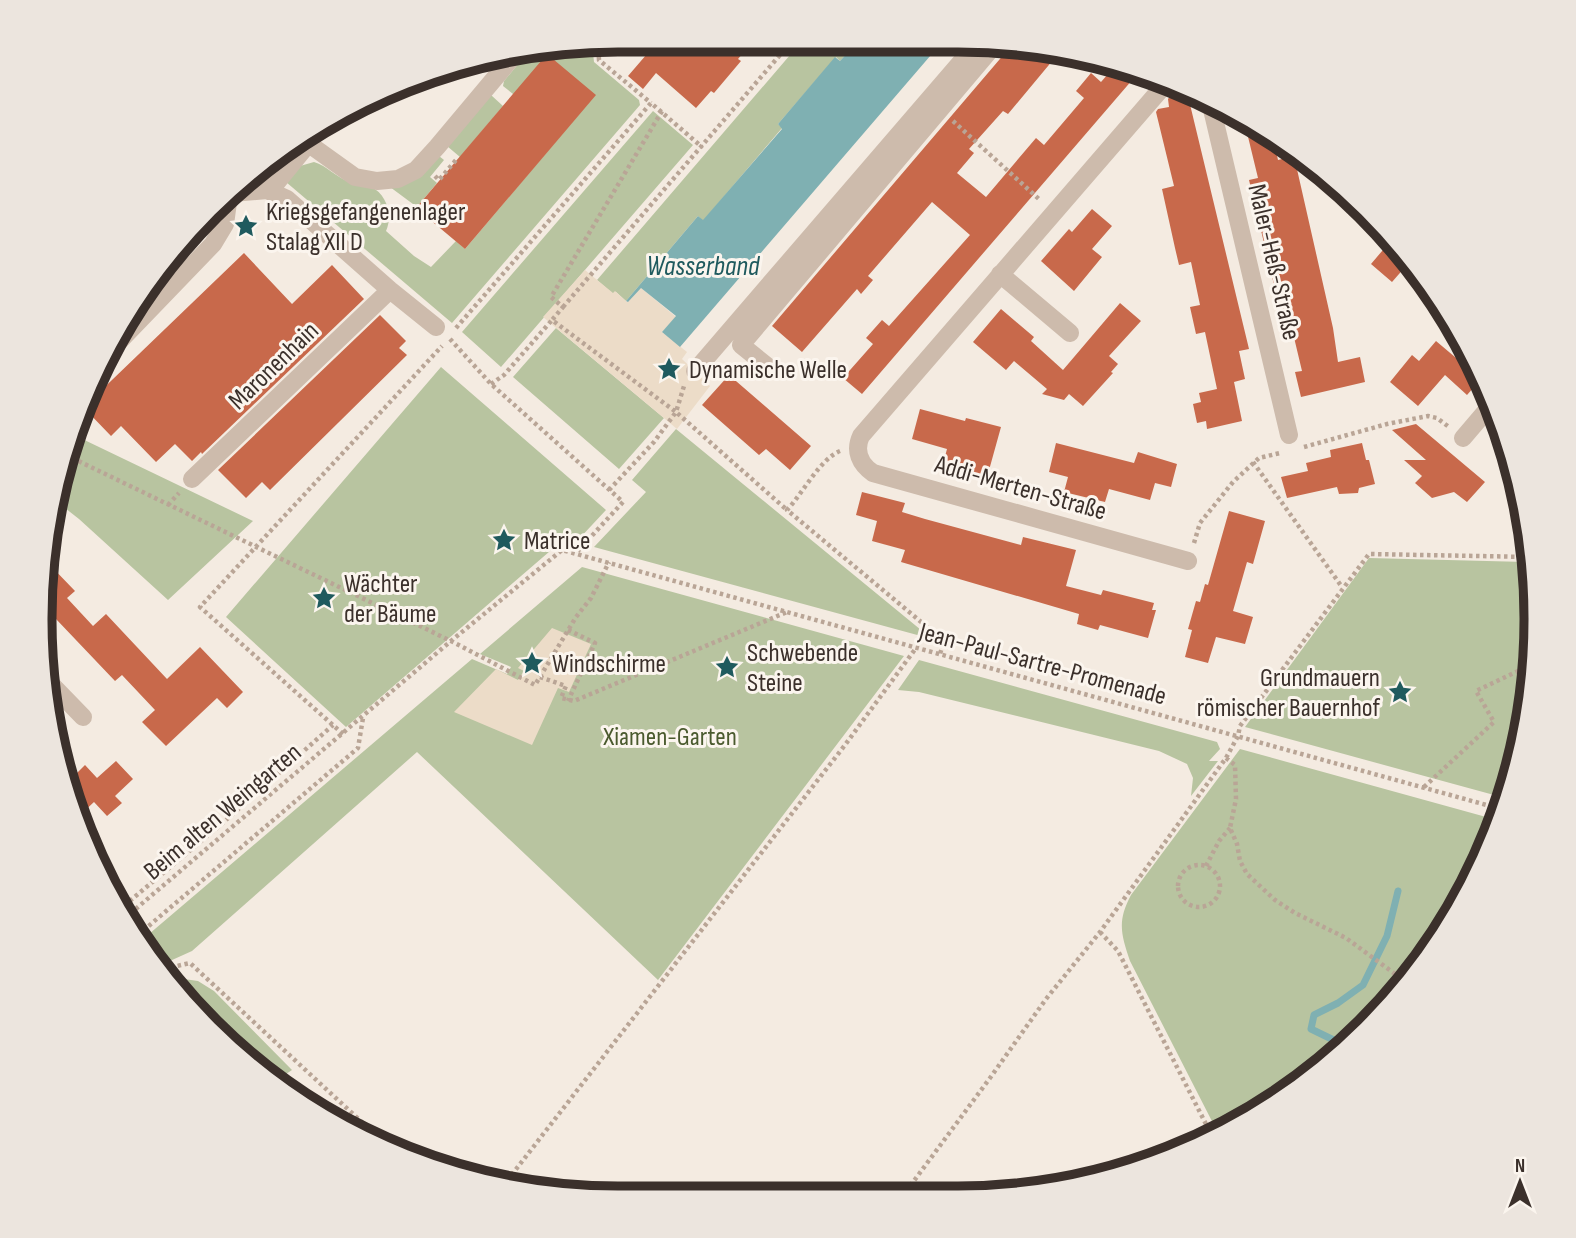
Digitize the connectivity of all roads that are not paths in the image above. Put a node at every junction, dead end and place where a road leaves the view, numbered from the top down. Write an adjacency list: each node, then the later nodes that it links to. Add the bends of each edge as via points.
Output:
1 (969, 53): 17 (street)
2 (987, 54): 16 (street, via 741,345)
3 (507, 63): 6 (street, via 437,148 407,175 390,181 355,177)
4 (1160, 91): 11 (street)
5 (1213, 114): 20 (street, Maler-Heß-Straße)
6 (310, 144)
7 (296, 154): 8 (street)
8 (267, 190): 9 (street); 12 (street, via 287,199)
9 (246, 192)
10 (227, 209): 13 (street, via 213,244)
11 (1000, 274): 15 (street); 22 (street, Addi-Merten-Straße, via 861,436 859,457 866,468)
12 (390, 290): 14 (street); 21 (street, Maronenhain)
13 (135, 325)
14 (442, 333)
15 (1070, 333)
16 (767, 366)
17 (695, 371)
18 (1484, 413): 19 (street)
19 (1463, 438)
20 (1291, 443)
21 (192, 478)
22 (1188, 561)
23 (57, 690): 24 (street)
24 (83, 717)

